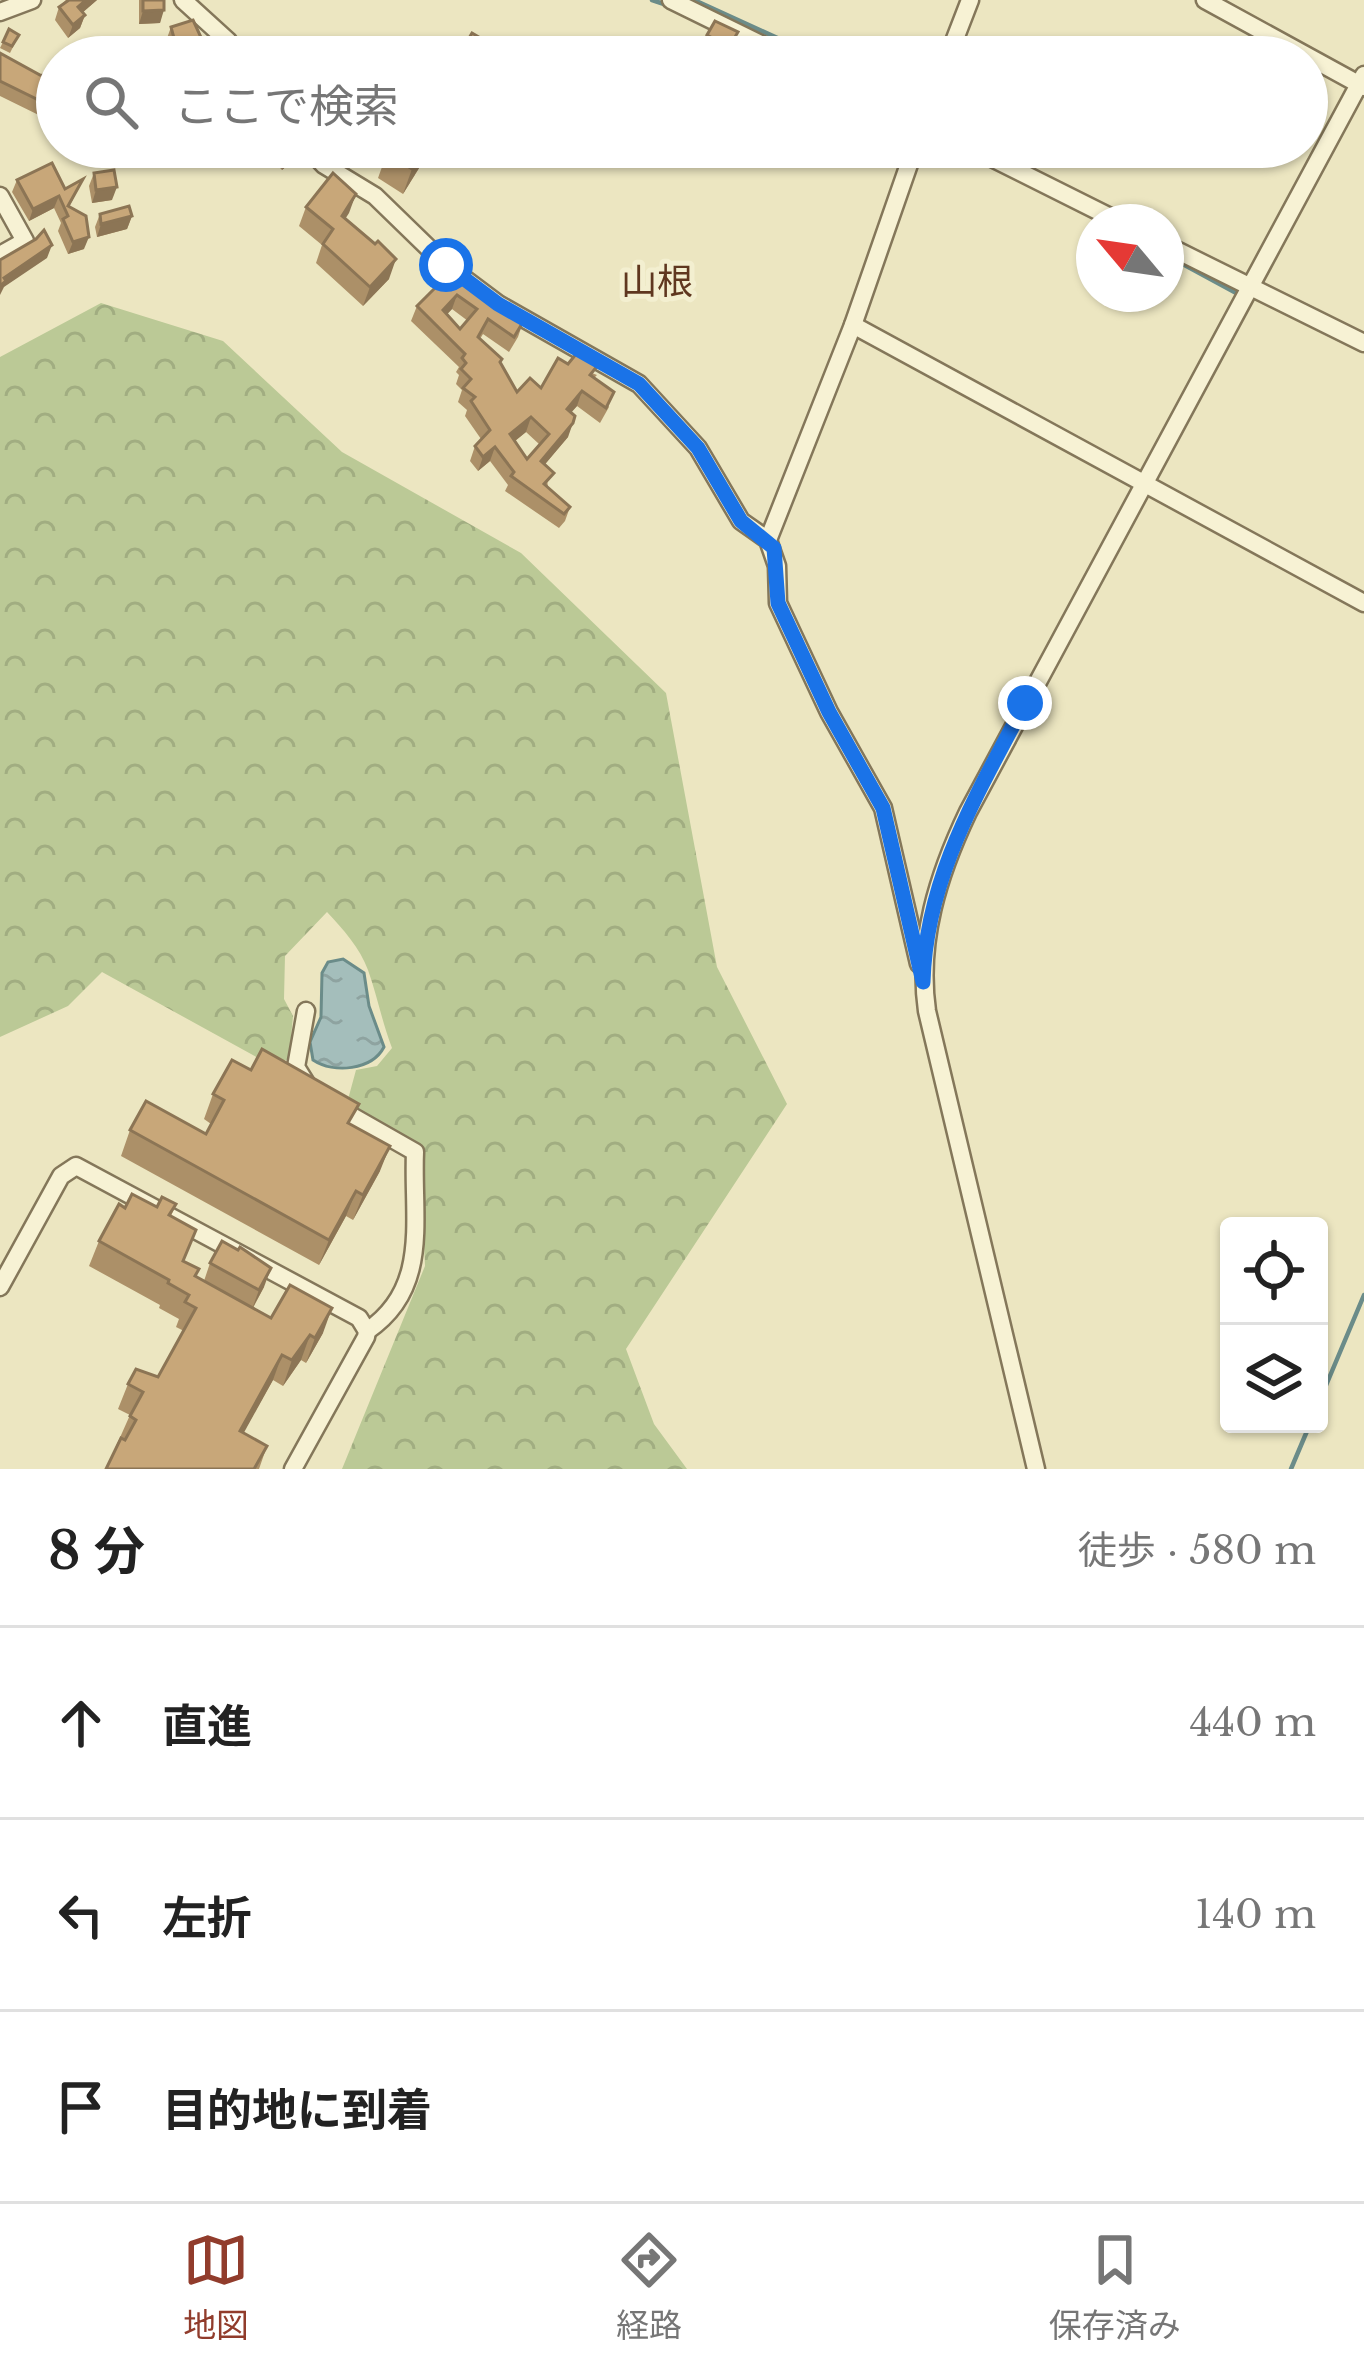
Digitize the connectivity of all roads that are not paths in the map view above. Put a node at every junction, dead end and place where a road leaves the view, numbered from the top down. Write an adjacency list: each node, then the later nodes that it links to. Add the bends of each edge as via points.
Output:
1 (32, 0): 6 (street)
2 (183, 0): 7 (street)
3 (671, 0): 8 (street)
4 (970, 0): 9 (street)
5 (1204, 0): 10 (street)
6 (0, 12)
7 (223, 36)
8 (744, 36)
9 (956, 36)
10 (1274, 36)
11 (1328, 64): 12 (street)
12 (1363, 82): 13 (street)
13 (1328, 146)
14 (328, 168): 26 (street, via 375,196 498,304 639,384 698,448 741,521)
15 (908, 168): 23 (street)
16 (1012, 168): 19 (street)
17 (1316, 168): 22 (street)
18 (0, 196): 21 (street, via 25,242)
19 (1084, 204)
20 (1184, 254): 22 (street)
21 (0, 255)
22 (1251, 287): 24 (street); 25 (street)
23 (853, 325): 25 (street); 26 (street)
24 (1364, 343)
25 (1144, 483): 27 (street); 28 (street, via 948,855 932,905)
26 (768, 540): 28 (street, via 778,603 883,808)
27 (1364, 603)
28 (923, 982): 33 (street)
29 (306, 1012): 31 (street, via 299,1076 415,1152 416,1265 390,1311)
30 (0, 1288): 31 (street, via 61,1176 76,1166)
31 (367, 1330): 32 (street)
32 (293, 1469)
33 (1036, 1469)

